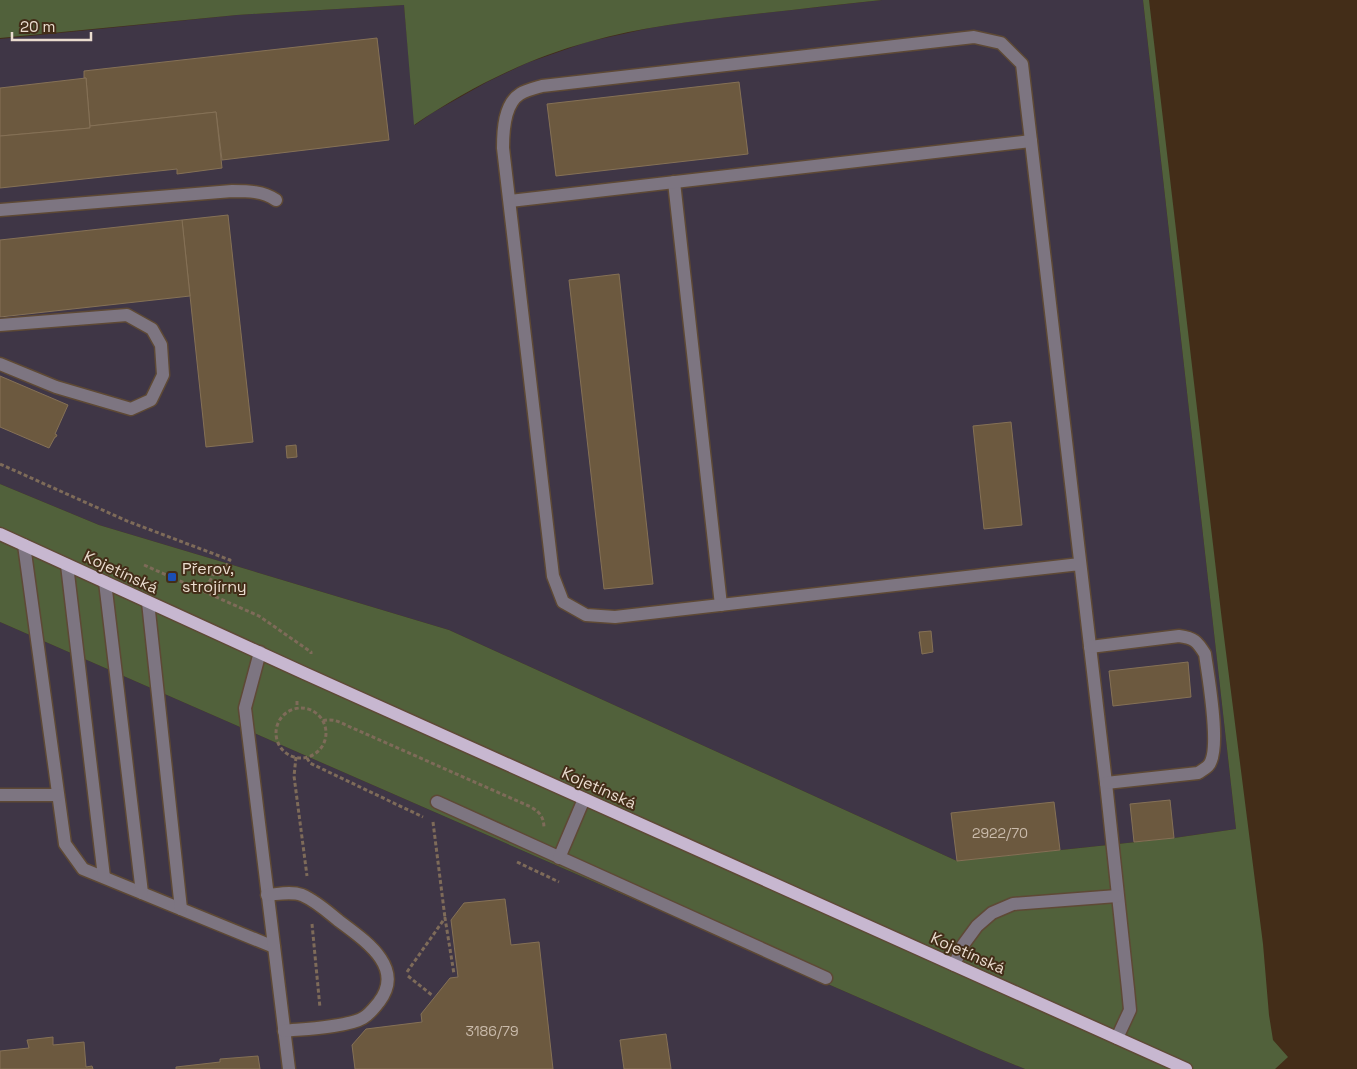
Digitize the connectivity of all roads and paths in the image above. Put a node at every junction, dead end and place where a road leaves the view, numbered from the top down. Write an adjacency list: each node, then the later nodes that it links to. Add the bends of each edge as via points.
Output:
1 (1031, 141): 2 (lane); 4 (lane, via 1022,64 1001,43 974,37 542,86 519,94 508,109 503,125); 11 (lane)
2 (674, 182): 4 (lane); 17 (lane)
3 (276, 200): 5 (lane, via 252,191 232,191)
4 (510, 201): 17 (lane, via 553,576 563,602 586,615 615,617)
5 (0, 210)
6 (0, 325): 7 (lane, via 127,315 152,329 161,345 163,375 151,400 131,409 56,387)
7 (0, 364)
8 (0, 464): 15 (path, via 127,521 230,560 220,575 214,573)
9 (0, 534): 10 (main road, Kojetínská)
10 (24, 545): 12 (main road, Kojetínská); 26 (lane)
11 (1080, 564): 17 (lane); 18 (lane)
12 (67, 565): 14 (main road, Kojetínská); 32 (lane)
13 (144, 565): 15 (path)
14 (105, 582): 16 (main road, Kojetínská); 33 (lane)
15 (204, 592): 20 (path, via 272,624 311,652)
16 (148, 602): 19 (main road, Kojetínská); 36 (lane)
17 (722, 605)
18 (1090, 647): 24 (lane); 24 (lane, via 1178,636 1190,638 1205,654 1214,723 1214,751 1209,766 1198,773)
19 (260, 652): 27 (main road, Kojetínská); 34 (lane, via 245,708)
20 (308, 661)
21 (297, 701): 22 (path)
22 (297, 709): 23 (path, via 308,709); 23 (path, via 285,715 276,729 279,745 290,756 306,758 320,749 326,734)
23 (323, 721): 30 (path, via 348,726 531,807 542,816)
24 (1106, 783): 35 (lane)
25 (0, 795): 26 (lane)
26 (58, 795): 32 (lane, via 65,844 83,869)
27 (584, 799): 31 (lane); 39 (main road, Kojetínská)
28 (437, 802): 31 (lane)
29 (433, 822): 37 (path)
30 (544, 831)
31 (559, 858): 41 (lane)
32 (104, 877): 33 (lane)
33 (142, 893): 36 (lane)
34 (268, 895): 38 (lane); 43 (lane, via 294,893 312,900 374,950 384,961 386,972 386,992 362,1019 342,1025)
35 (1117, 896): 39 (lane, via 1013,904 992,913 976,926); 44 (lane, via 1130,1010)
36 (181, 910): 38 (lane)
37 (445, 918): 40 (path); 42 (path, via 405,974)
38 (274, 948): 43 (lane)
39 (954, 965): 44 (main road, Kojetínská)
40 (454, 974)
41 (826, 978)
42 (433, 996)
43 (284, 1031): 45 (lane)
44 (1117, 1038): 46 (main road, Kojetínská)
45 (289, 1069)
46 (1186, 1069)

